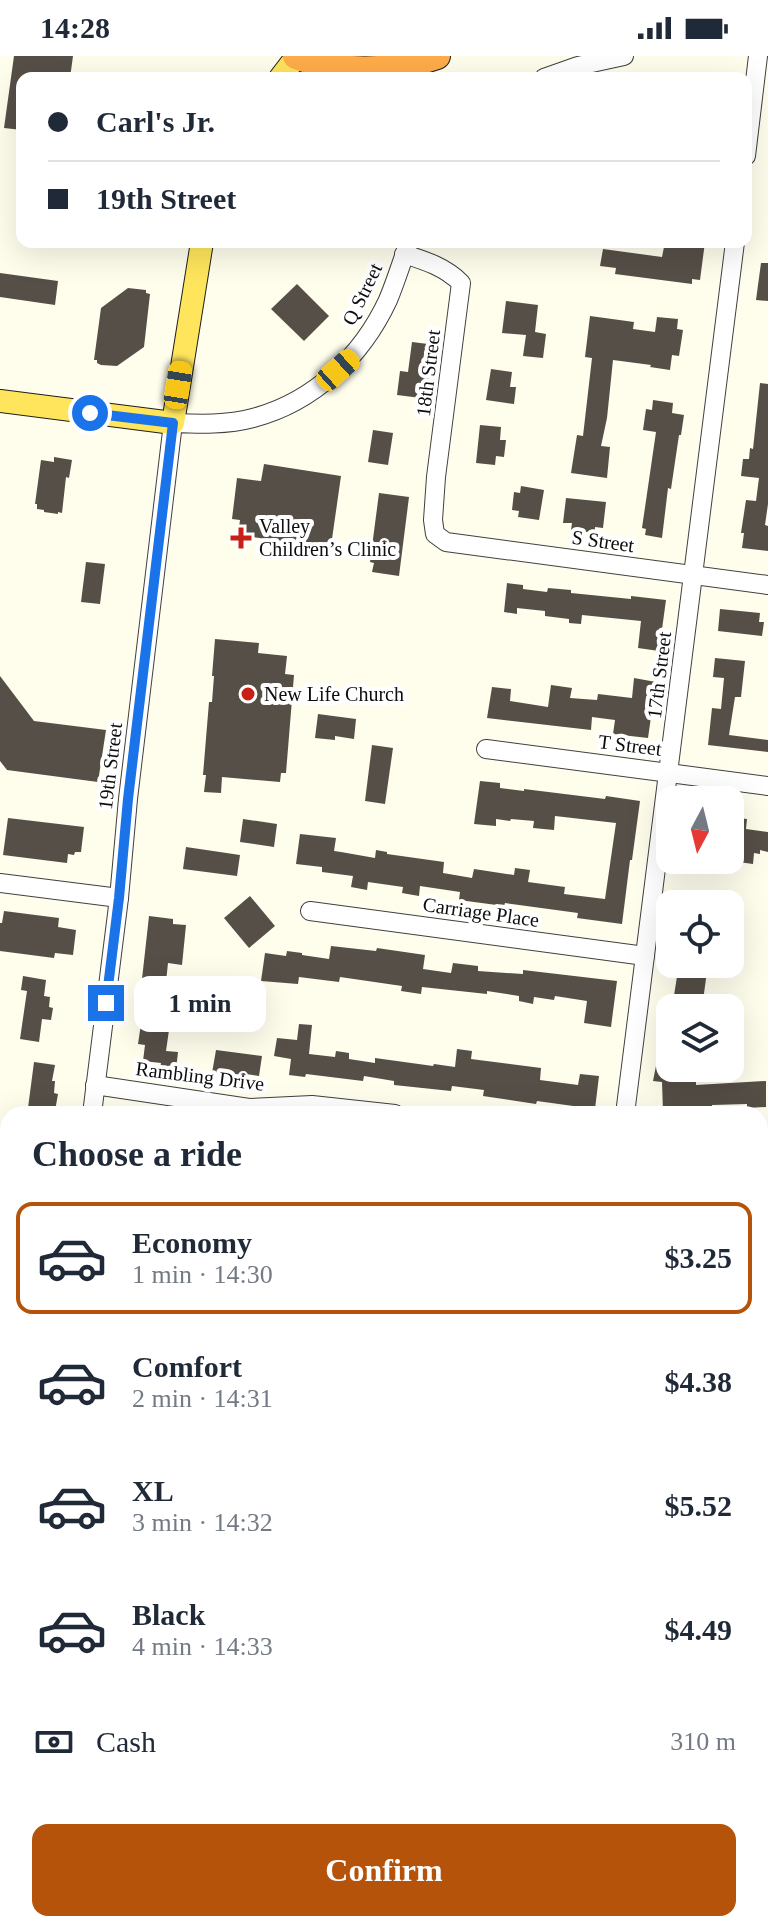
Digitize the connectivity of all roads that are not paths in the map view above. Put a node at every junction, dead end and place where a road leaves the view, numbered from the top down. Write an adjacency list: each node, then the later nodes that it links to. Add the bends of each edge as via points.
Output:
1 (296, 56): 2 (highway, via 330,68 370,70)
2 (437, 56)
3 (624, 56): 5 (street)
4 (758, 56): 6 (street)
5 (561, 72)
6 (752, 106)
7 (201, 248): 11 (main road)
8 (407, 248): 11 (street, Q Street, via 371,332 317,388 251,419); 12 (street, 18th Street, via 461,283 436,477)
9 (734, 248): 13 (street, 17th Street)
10 (0, 401): 11 (main road)
11 (173, 423): 19 (street, 19th Street)
12 (435, 534): 13 (street, S Street, via 446,542)
13 (694, 575): 14 (street, S Street); 16 (street, 17th Street)
14 (768, 585)
15 (486, 749): 16 (street, T Street)
16 (669, 772): 17 (street, T Street); 21 (street, 17th Street)
17 (768, 786)
18 (0, 883): 19 (street)
19 (119, 898): 22 (street, 19th Street)
20 (310, 911): 21 (street, Carriage Place)
21 (645, 956): 25 (street, 17th Street)
22 (95, 1085): 23 (street, 19th Street); 24 (street, Rambling Drive)
23 (93, 1106)
24 (236, 1106)
25 (626, 1106)

